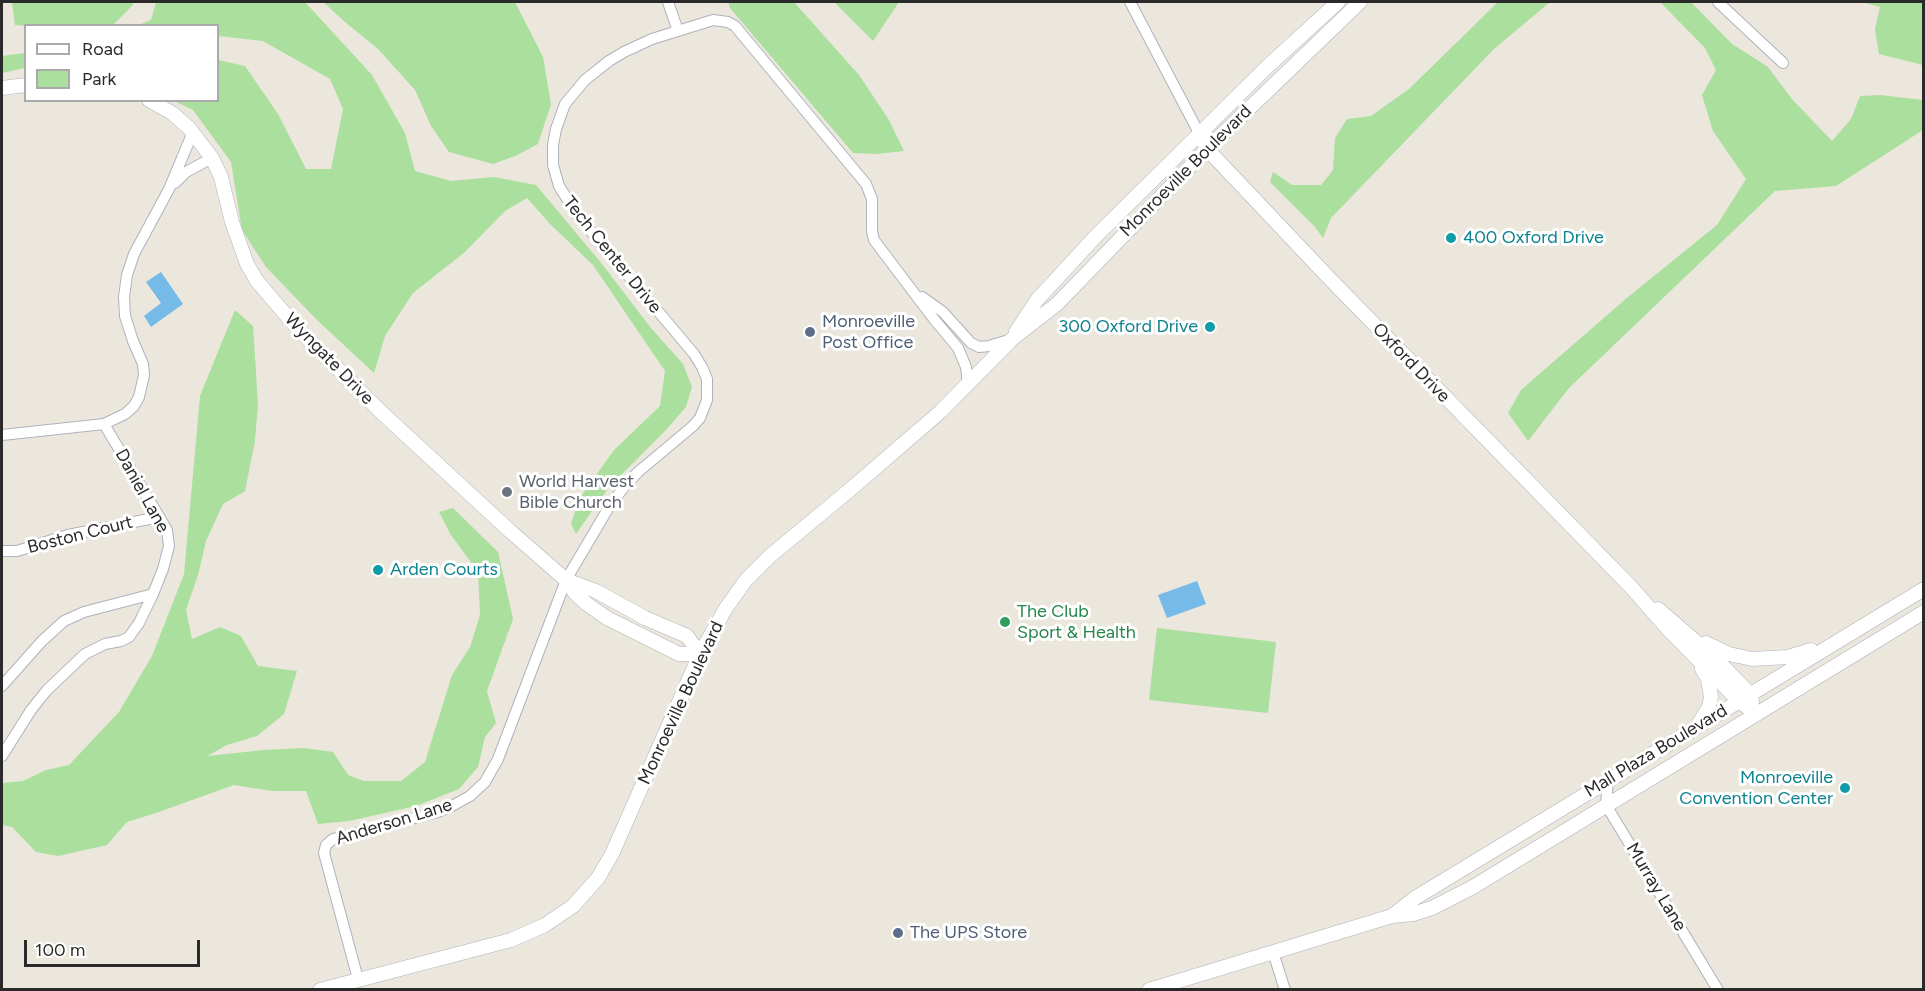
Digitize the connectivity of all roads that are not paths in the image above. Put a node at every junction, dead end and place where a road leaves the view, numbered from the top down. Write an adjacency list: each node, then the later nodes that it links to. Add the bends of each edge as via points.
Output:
1 (668, 2): 6 (street)
2 (1130, 2): 12 (street)
3 (1338, 2): 12 (main road, Monroeville Boulevard)
4 (1360, 2): 13 (main road, Monroeville Boulevard)
5 (1718, 2): 7 (street)
6 (678, 31): 16 (street, Tech Center Drive, via 713,20 735,26 866,184 872,199 874,240); 23 (street, Tech Center Drive, via 624,52 576,89 558,120 553,165 570,206 702,367 707,379 707,400 693,426 624,487)
7 (1783, 63)
8 (24, 85): 9 (main road)
9 (2, 88)
10 (153, 102): 11 (main road, Wyngate Drive)
11 (193, 132): 14 (main road, Wyngate Drive); 15 (street)
12 (1199, 133): 13 (main road, Oxford Drive); 17 (main road, Monroeville Boulevard, via 1037,300)
13 (1207, 149): 17 (main road, Monroeville Boulevard, via 1057,304); 24 (main road, Oxford Drive)
14 (212, 158): 15 (street, via 186,171); 23 (main road, Wyngate Drive, via 247,264 273,300 381,412)
15 (169, 189): 19 (street, via 134,254 125,286 125,316 143,364 143,386 134,406)
16 (914, 292): 17 (street, Tech Center Drive, via 943,312 971,343 989,346); 18 (street, Tech Center Drive, via 958,348)
17 (1012, 339): 18 (main road, Monroeville Boulevard)
18 (968, 384): 30 (main road, Monroeville Boulevard, via 758,567 726,608)
19 (104, 424): 20 (street); 21 (street, Daniel Lane)
20 (2, 435)
21 (159, 517): 22 (street, Boston Court, via 68,535 17,551); 26 (street, Daniel Lane, via 167,530 169,546)
22 (2, 551)
23 (566, 580): 30 (main road, Wyngate Drive, via 587,604 607,618 679,654); 41 (street, Anderson Lane, via 498,759 478,790 445,809 333,839 326,845 324,854)
24 (1631, 587): 28 (main road, Oxford Drive); 31 (main road, Oxford Drive)
25 (1923, 589): 29 (main road, Mall Plaza Boulevard)
26 (153, 594): 32 (street, via 64,621); 36 (street, Daniel Lane, via 129,637 84,654 47,690)
27 (1923, 612): 34 (main road, Mall Plaza Boulevard)
28 (1677, 623): 29 (main road, via 1718,650 1752,659 1788,657); 33 (main road, Oxford Drive)
29 (1844, 637): 33 (main road, Mall Plaza Boulevard)
30 (700, 654): 41 (main road, Monroeville Boulevard, via 612,854 582,898 555,919 511,940)
31 (1695, 657): 33 (main road, Oxford Drive); 35 (main road, via 1708,679 1711,697)
32 (2, 686)
33 (1745, 698): 34 (main road, Oxford Drive); 35 (main road, Mall Plaza Boulevard)
34 (1756, 714): 38 (main road, Mall Plaza Boulevard)
35 (1696, 727): 37 (main road, Mall Plaza Boulevard)
36 (2, 756)
37 (1608, 780): 38 (street); 39 (main road, Mall Plaza Boulevard)
38 (1606, 806): 39 (main road, Mall Plaza Boulevard, via 1473,887 1432,908); 45 (street, Murray Lane)
39 (1392, 916): 40 (main road, Mall Plaza Boulevard)
40 (1273, 952): 43 (main road, Mall Plaza Boulevard); 44 (street)
41 (358, 979): 42 (main road, Monroeville Boulevard)
42 (320, 990)
43 (1149, 990)
44 (1284, 990)
45 (1718, 990)

